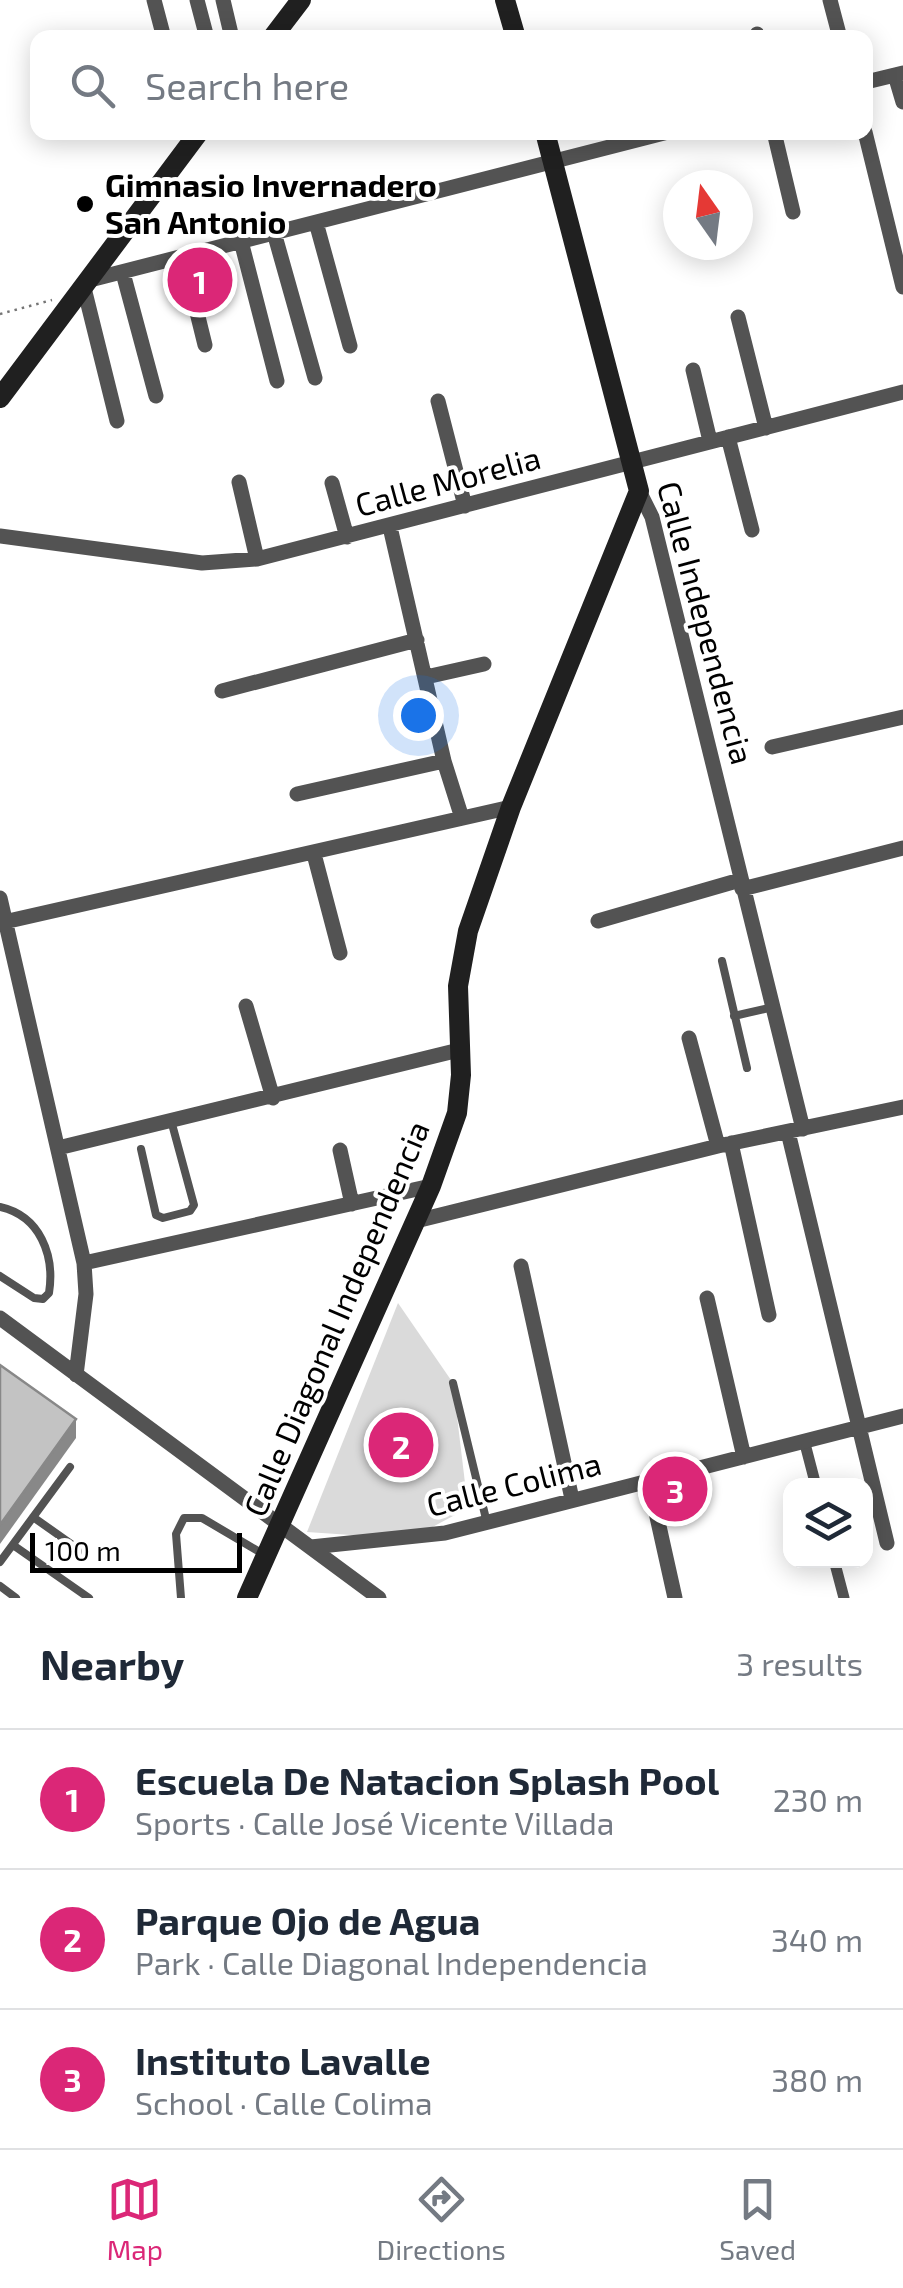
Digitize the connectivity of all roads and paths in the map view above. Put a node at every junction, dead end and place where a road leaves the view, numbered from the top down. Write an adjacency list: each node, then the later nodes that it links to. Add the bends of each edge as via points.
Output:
1 (154, 0): 7 (street)
2 (197, 0): 8 (street)
3 (223, 0): 9 (street)
4 (301, 0): 10 (main road)
5 (505, 0): 11 (main road)
6 (830, 0): 12 (street)
7 (162, 30)
8 (205, 30)
9 (230, 30)
10 (278, 30)
11 (514, 30)
12 (838, 30)
13 (899, 74): 14 (street); 15 (street)
14 (873, 80)
15 (903, 102)
16 (190, 140): 28 (main road)
17 (547, 140): 21 (main road, Calle Independencia)
18 (638, 140): 21 (street)
19 (776, 140): 22 (street)
20 (867, 140): 29 (street)
21 (554, 162): 23 (street); 45 (main road, Calle Independencia)
22 (794, 212)
23 (318, 226): 24 (street); 33 (street)
24 (275, 236): 25 (street); 35 (street)
25 (242, 245): 26 (street); 36 (street)
26 (184, 260): 27 (street); 32 (street)
27 (123, 273): 28 (street); 38 (street)
28 (84, 287): 30 (path); 39 (main road); 41 (street)
29 (903, 287)
30 (0, 314)
31 (738, 317): 42 (street)
32 (205, 344)
33 (350, 346)
34 (693, 370): 44 (street)
35 (315, 378)
36 (277, 381)
37 (903, 392): 42 (street, Calle Morelia)
38 (156, 396)
39 (0, 398)
40 (438, 400): 49 (street)
41 (117, 420)
42 (766, 428): 43 (street, Calle Morelia)
43 (728, 437): 44 (street, Calle Morelia); 51 (street)
44 (710, 441): 45 (street, Calle Morelia)
45 (633, 461): 48 (main road, Calle Independencia); 49 (street, Calle Morelia)
46 (239, 482): 54 (street)
47 (332, 483): 53 (street)
48 (639, 491): 63 (main road, Calle Diagonal Independencia); 67 (street, Calle Independencia, via 652,517)
49 (465, 506): 50 (street, Calle Morelia)
50 (390, 527): 53 (street, Calle Morelia); 55 (street)
51 (752, 530)
52 (0, 536): 54 (street, Calle Morelia, via 202,563)
53 (347, 537): 54 (street, Calle Morelia)
54 (257, 559)
55 (417, 640): 57 (street); 58 (street)
56 (484, 664): 57 (street)
57 (426, 677): 61 (street)
58 (222, 691)
59 (903, 717): 60 (street)
60 (772, 747)
61 (444, 762): 62 (street); 64 (street)
62 (297, 794)
63 (512, 807): 64 (street); 77 (main road, Calle Diagonal Independencia, via 460,960)
64 (462, 818): 66 (street)
65 (903, 848): 67 (street)
66 (314, 854): 70 (street); 71 (street)
67 (741, 885): 69 (street); 74 (street, Calle Independencia)
68 (0, 898): 70 (street)
69 (598, 921)
70 (3, 922): 84 (street)
71 (340, 953)
72 (722, 961): 75 (lane)
73 (246, 1006): 79 (street)
74 (776, 1006): 75 (lane); 82 (street, Calle Independencia)
75 (734, 1016): 78 (lane)
76 (689, 1038): 83 (street)
77 (458, 1050): 79 (street); 87 (main road, Calle Diagonal Independencia, via 457,1114)
78 (748, 1068)
79 (273, 1098): 81 (street)
80 (903, 1107): 82 (street)
81 (172, 1124): 84 (street); 85 (lane, via 194,1205 190,1211 156,1215)
82 (796, 1130): 83 (street); 100 (street, Calle Independencia)
83 (725, 1145): 90 (street); 95 (street)
84 (58, 1148): 91 (street)
85 (141, 1149)
86 (340, 1150): 88 (street)
87 (431, 1186): 88 (street); 90 (main road, Calle Diagonal Independencia)
88 (352, 1204): 91 (street)
89 (0, 1207): 93 (lane, via 40,1232 49,1294 34,1298)
90 (416, 1220): 109 (main road, Calle Diagonal Independencia)
91 (84, 1262): 97 (street)
92 (520, 1266): 106 (street)
93 (1, 1279)
94 (707, 1298): 102 (street)
95 (769, 1315)
96 (0, 1318): 97 (street)
97 (76, 1375): 109 (street)
98 (453, 1383): 108 (lane)
99 (903, 1416): 100 (street, Calle Colima)
100 (858, 1426): 101 (street, Calle Colima); 110 (street, Calle Independencia)
101 (804, 1440): 102 (street, Calle Colima); 104 (street)
102 (744, 1457): 105 (street, Calle Colima)
103 (70, 1467): 107 (lane)
104 (814, 1478)
105 (649, 1481): 106 (street, Calle Colima); 123 (street)
106 (572, 1499): 108 (street, Calle Colima)
107 (33, 1517): 111 (lane); 113 (lane)
108 (487, 1523): 112 (street, Calle Colima)
109 (280, 1527): 112 (street); 114 (main road, Calle Diagonal Independencia)
110 (887, 1543)
111 (13, 1545): 115 (lane); 119 (lane)
112 (310, 1547): 122 (street)
113 (84, 1554)
114 (266, 1556): 120 (lane, via 202,1518 184,1518 176,1534); 121 (main road, Calle Diagonal Independencia)
115 (0, 1562)
116 (836, 1568): 124 (street)
117 (0, 1586): 118 (lane)
118 (16, 1598)
119 (89, 1598)
120 (181, 1598)
121 (247, 1598)
122 (379, 1598)
123 (675, 1598)
124 (844, 1598)

